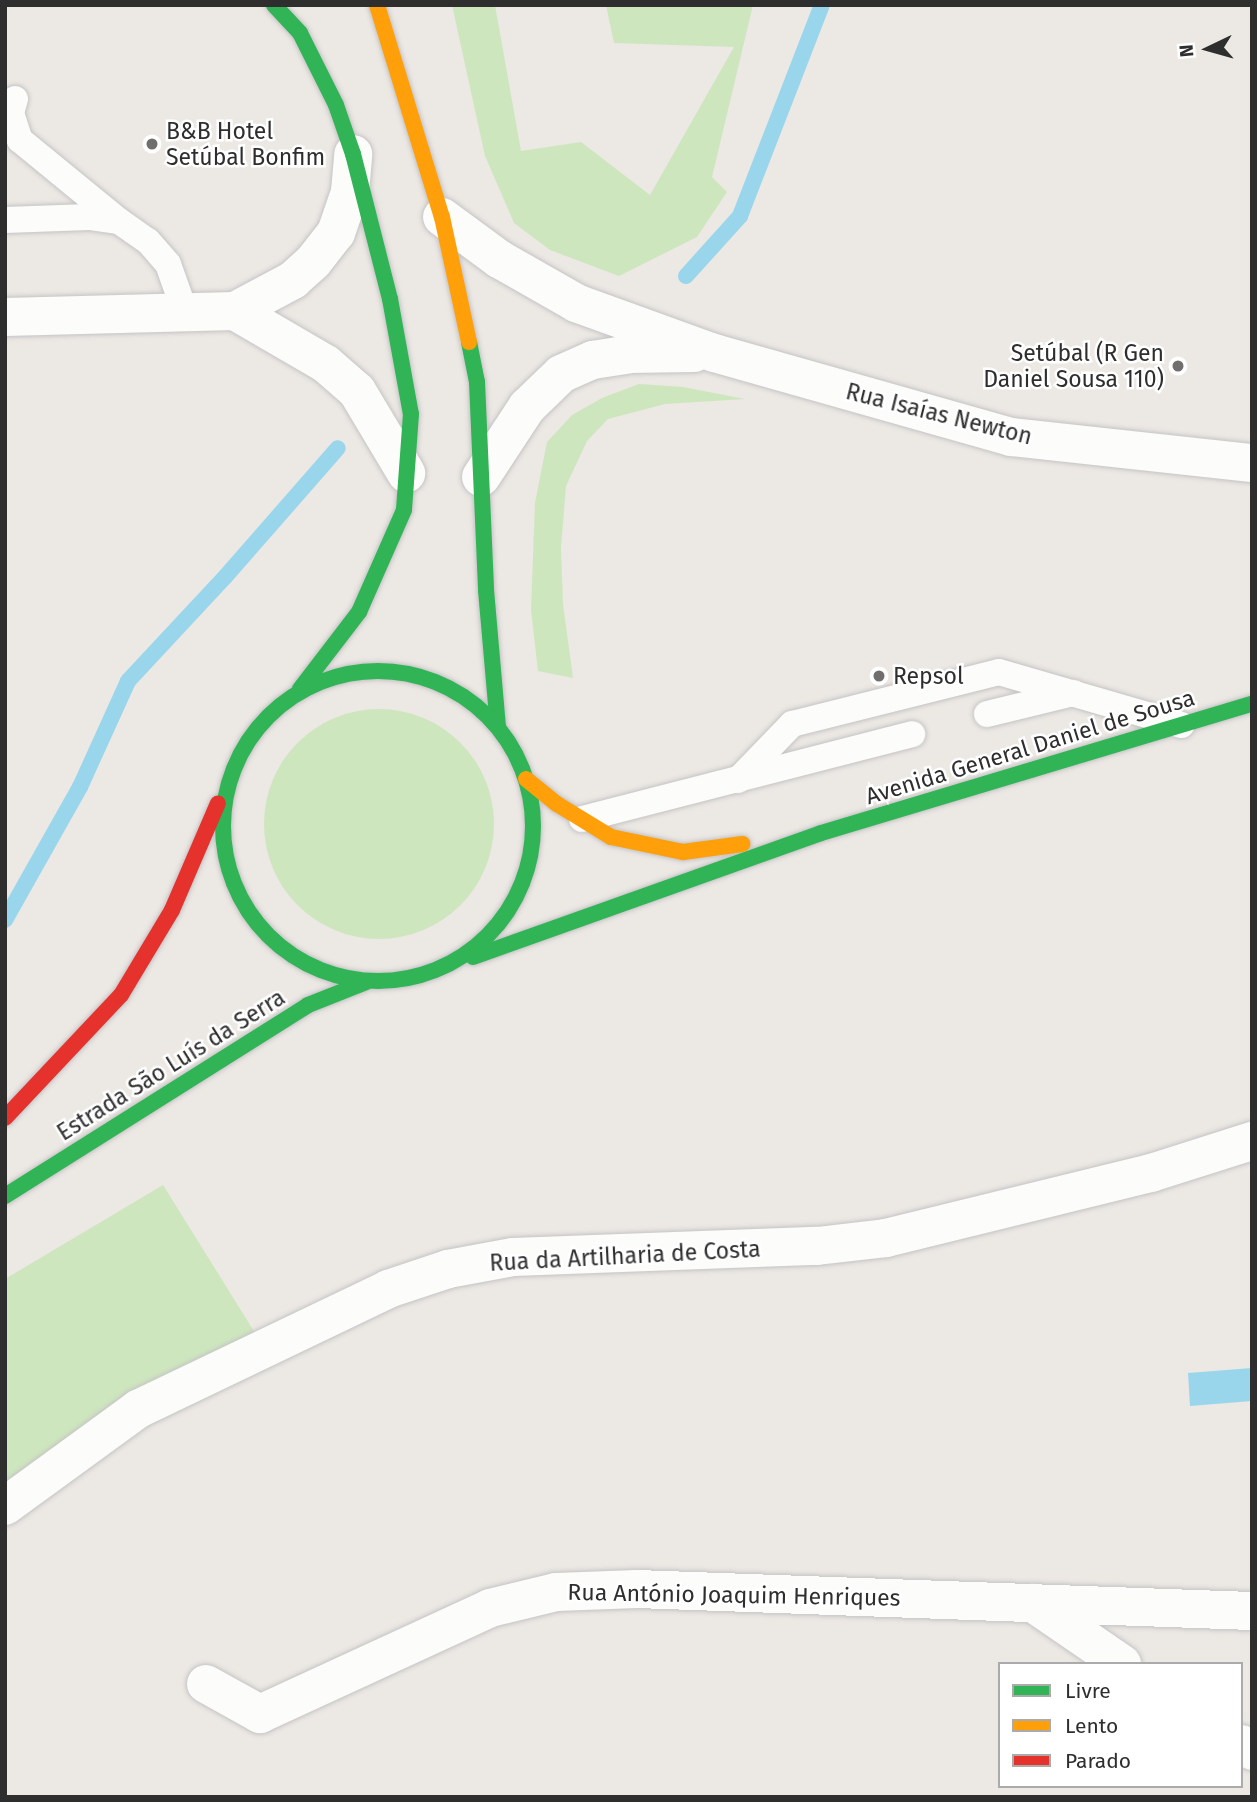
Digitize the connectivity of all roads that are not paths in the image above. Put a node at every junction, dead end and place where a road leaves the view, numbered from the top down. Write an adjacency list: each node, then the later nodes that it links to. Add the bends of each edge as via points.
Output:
1 (274, 5): 4 (main road, via 300,33 336,105)
2 (377, 5): 5 (main road)
3 (15, 99): 7 (lane, via 12,113 20,140)
4 (353, 154): 8 (street, via 350,192 336,233 293,279); 13 (main road, via 390,299 411,414)
5 (442, 217): 11 (street, Rua Isaías Newton, via 499,259 576,303); 14 (main road, via 477,382)
6 (5, 220): 7 (lane, via 89,217)
7 (119, 221): 9 (lane, via 148,241 168,264)
8 (235, 311): 9 (street); 13 (street, via 327,364 357,391)
9 (185, 312): 10 (street)
10 (5, 317)
11 (715, 353): 12 (street, Rua Isaías Newton, via 1011,437); 14 (street, Rua Isaías Newton, via 629,354 593,359 561,374 527,407)
12 (1252, 463)
13 (406, 474): 15 (main road, via 404,510 371,588 359,612)
14 (481, 477): 20 (main road)
15 (300, 689): 20 (main road, via 358,670 419,674 451,687); 22 (main road, via 256,727)
16 (1075, 693): 18 (lane); 19 (lane); 24 (lane, via 999,672 792,724)
17 (1252, 704): 19 (main road, Avenida General Daniel de Sousa)
18 (987, 714)
19 (1181, 725): 26 (main road, Avenida General Daniel de Sousa)
20 (498, 726): 23 (main road)
21 (912, 734): 24 (lane)
22 (230, 775): 28 (main road, via 221,828 230,878 254,922 278,946 319,971); 29 (main road, via 172,910 121,995)
23 (526, 779): 25 (main road); 27 (main road, via 534,836 525,878 499,925 461,959)
24 (738, 780): 25 (lane)
25 (582, 820): 26 (main road, via 611,837 683,852)
26 (821, 833): 27 (main road)
27 (415, 978): 28 (main road)
28 (366, 982): 31 (main road, Estrada São Luís da Serra, via 308,1005)
29 (5, 1118)
30 (1252, 1141): 32 (street, Rua da Artilharia de Costa, via 1151,1174 886,1238 817,1246 513,1257 448,1269 388,1289 138,1409)
31 (5, 1196)
32 (5, 1506)
33 (1033, 1603): 34 (street, Rua António Joaquim Henriques); 35 (street); 36 (street, Rua António Joaquim Henriques, via 637,1589 556,1592 490,1608 260,1714)
34 (1252, 1611)
35 (1119, 1662)
36 (206, 1684)

